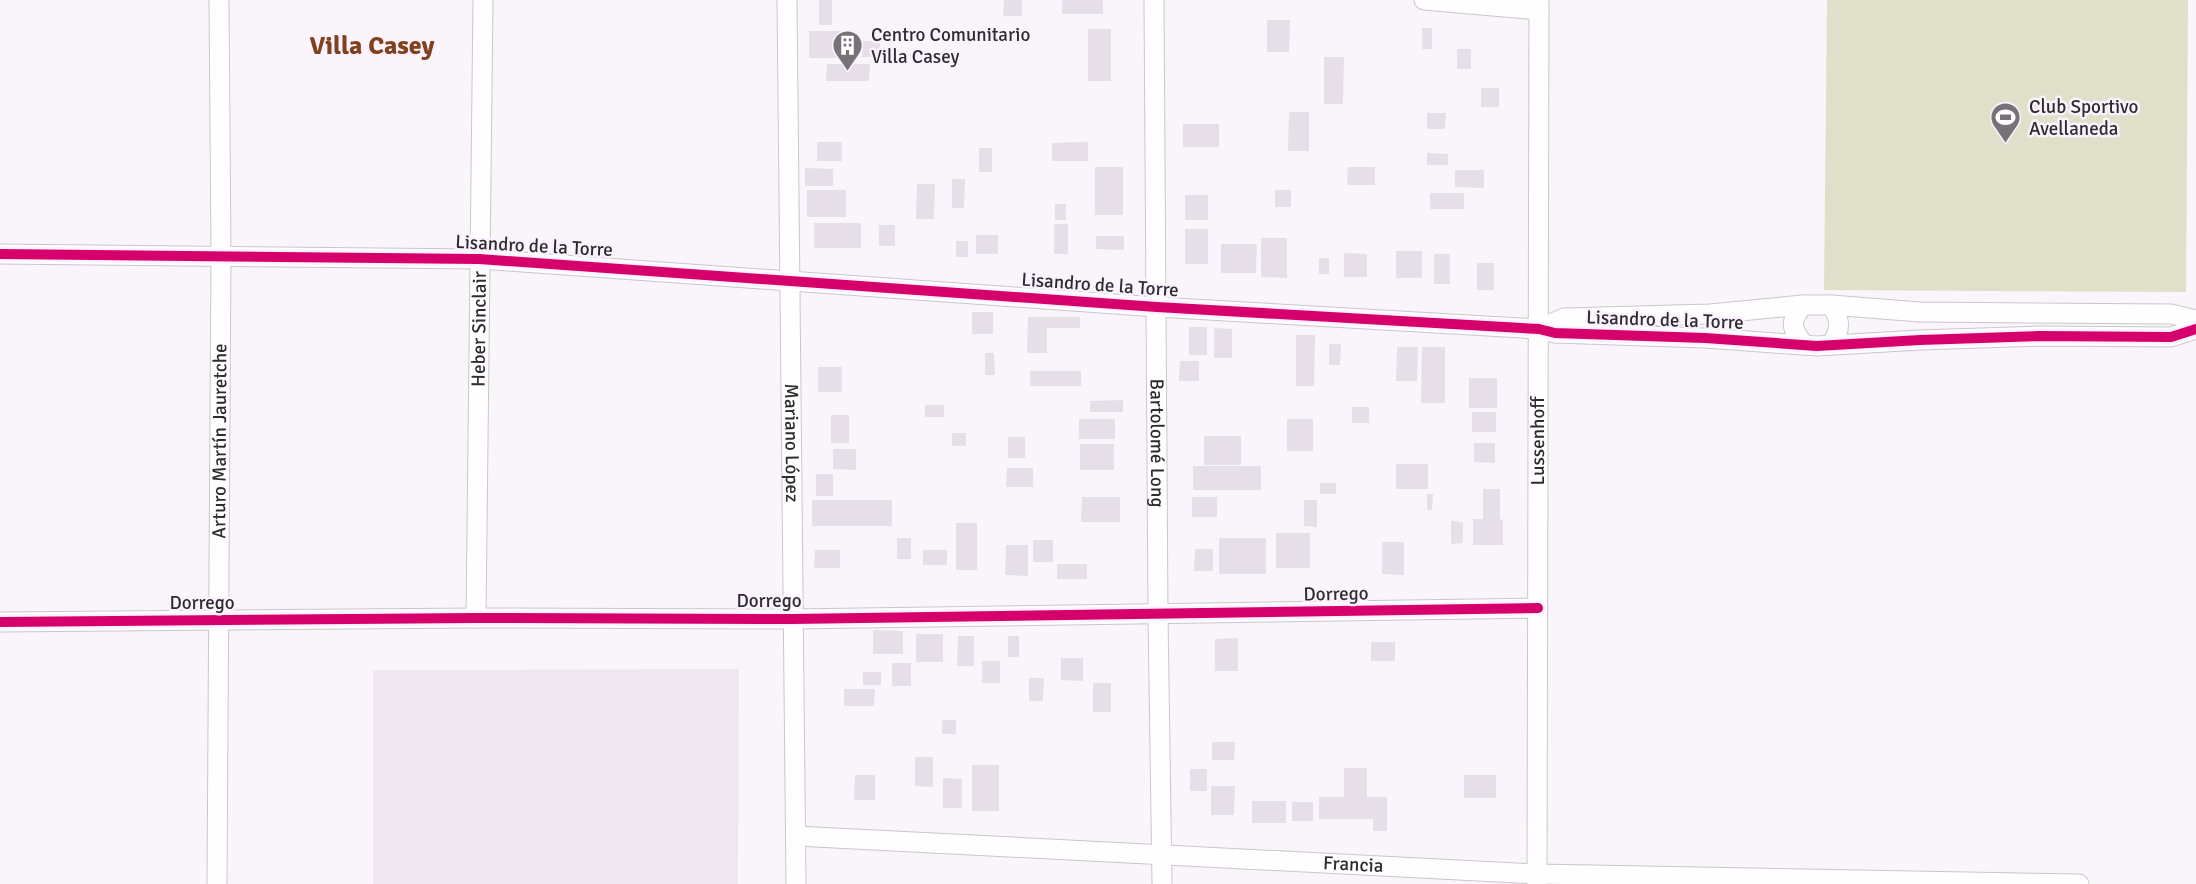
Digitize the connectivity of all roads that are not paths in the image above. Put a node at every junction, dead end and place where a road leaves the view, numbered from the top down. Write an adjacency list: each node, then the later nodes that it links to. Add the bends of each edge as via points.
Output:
1 (219, 0): 8 (street, Arturo Martín Jauretche)
2 (483, 0): 9 (street, Heber Sinclair)
3 (787, 0): 10 (street, Mariano López)
4 (1154, 0): 13 (street, Bartolomé Long)
5 (1424, 0): 6 (street)
6 (1539, 5): 17 (street, Lussenhoff)
7 (0, 254): 8 (street, Lisandro de la Torre)
8 (221, 255): 9 (street, Lisandro de la Torre); 27 (street, Arturo Martín Jauretche)
9 (479, 259): 10 (street, Lisandro de la Torre); 25 (street, Heber Sinclair)
10 (789, 280): 13 (street, Lisandro de la Torre); 26 (street, Mariano López)
11 (1803, 305): 12 (street, Lisandro de la Torre); 17 (street, Lisandro de la Torre, via 1710,314 1564,318); 21 (street, via 1793,328)
12 (1831, 305): 14 (street, Lisandro de la Torre); 22 (street, via 1839,327)
13 (1157, 307): 17 (street, Lisandro de la Torre); 24 (street, Bartolomé Long)
14 (1920, 312): 15 (street, Lisandro de la Torre); 20 (street)
15 (2039, 312): 16 (street, Lisandro de la Torre, via 2171,314); 19 (street)
16 (2196, 320)
17 (1539, 329): 21 (street, Lisandro de la Torre); 23 (street, Lussenhoff)
18 (2196, 329): 19 (street, Lisandro de la Torre, via 2171,337)
19 (2039, 336): 20 (street, Lisandro de la Torre)
20 (1920, 340): 22 (street, Lisandro de la Torre)
21 (1804, 345): 22 (street, Lisandro de la Torre)
22 (1831, 345)
23 (1538, 608): 24 (street, Dorrego); 31 (street, Lussenhoff)
24 (1157, 615): 26 (street, Dorrego); 30 (street, Bartolomé Long)
25 (476, 618): 26 (street, Dorrego); 27 (street, Dorrego)
26 (792, 619): 29 (street, Mariano López)
27 (217, 620): 28 (street, Dorrego); 32 (street, Arturo Martín Jauretche)
28 (0, 622)
29 (796, 836): 30 (street, Francia); 33 (street, Mariano López)
30 (1163, 855): 31 (street, Francia); 34 (street, Bartolomé Long)
31 (1537, 879): 35 (street, Francia)
32 (217, 884)
33 (796, 884)
34 (1162, 884)
35 (2079, 884)

